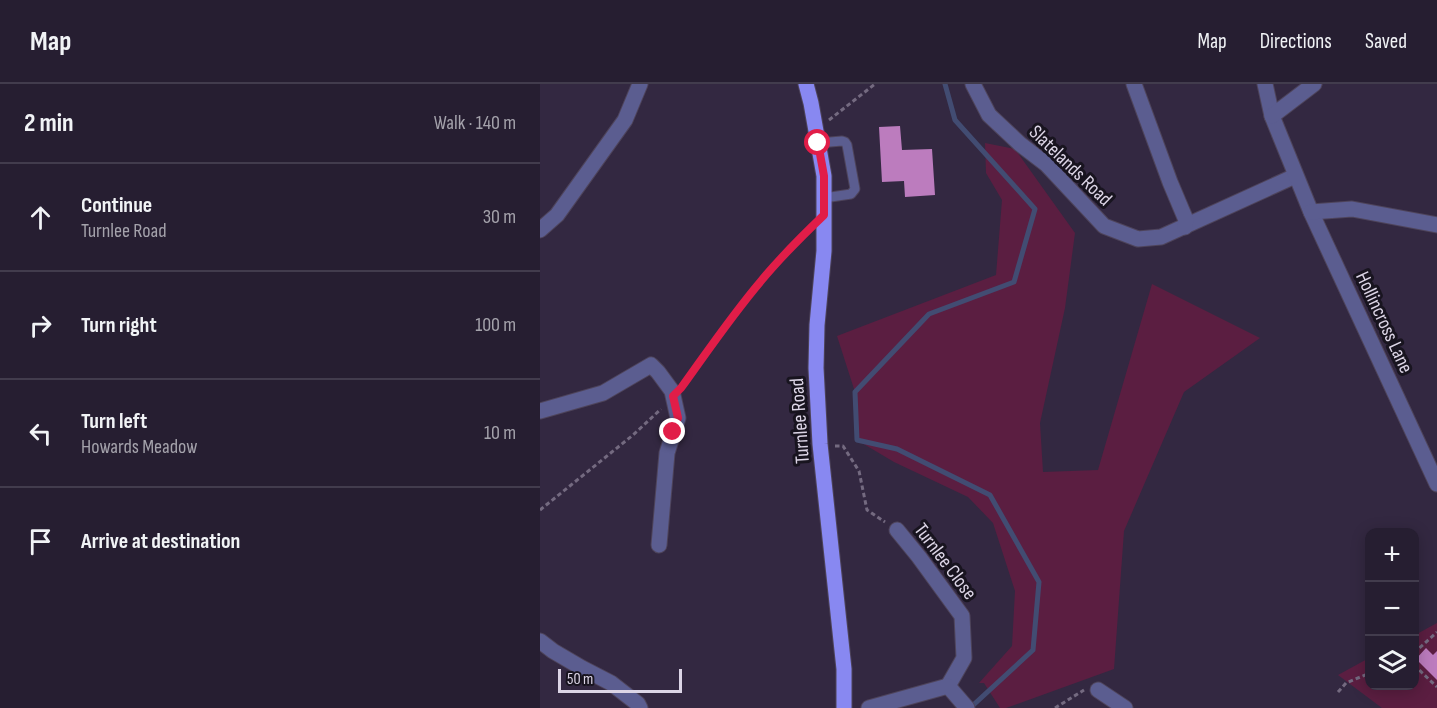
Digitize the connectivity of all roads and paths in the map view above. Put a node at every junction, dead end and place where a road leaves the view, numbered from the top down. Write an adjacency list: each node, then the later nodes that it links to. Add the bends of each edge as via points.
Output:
1 (640, 84): 16 (street, via 625,120 563,206)
2 (806, 84): 9 (main road, Turnlee Road)
3 (875, 84): 9 (path)
4 (973, 84): 15 (street, Slatelands Road, via 989,115 1046,164 1104,226 1138,239 1161,237)
5 (1134, 84): 15 (street)
6 (1265, 84): 8 (street, Hollincross Lane)
7 (1314, 84): 8 (street)
8 (1272, 116): 10 (street, Hollincross Lane)
9 (817, 137): 11 (main road, Turnlee Road); 11 (lane, via 845,142 855,189 851,194)
10 (1295, 176): 12 (street, Hollincross Lane); 15 (street, Slatelands Road)
11 (824, 198): 13 (main road, Turnlee Road)
12 (1311, 212): 14 (street, via 1352,209); 20 (street, Hollincross Lane)
13 (824, 215): 17 (path, via 762,280); 19 (main road, Turnlee Road, via 816,368)
14 (1437, 225)
15 (1185, 226)
16 (540, 230)
17 (673, 396): 18 (street, via 651,365 603,393); 21 (path, via 633,435); 23 (street, via 678,418 667,453)
18 (540, 411)
19 (820, 444): 22 (path, via 843,447 859,471 867,510); 35 (main road, Turnlee Road, via 844,669)
20 (1437, 484)
21 (540, 510)
22 (897, 530): 29 (street, Turnlee Close, via 962,616 964,658)
23 (659, 544)
24 (1437, 632): 26 (path)
25 (540, 641): 34 (street, via 611,683)
26 (1419, 648)
27 (1419, 670): 30 (path)
28 (1365, 675): 32 (path, via 1346,683)
29 (948, 686): 33 (street); 36 (street)
30 (1437, 687)
31 (1098, 690): 37 (path, via 1086,689); 38 (street)
32 (1338, 692)
33 (964, 704)
34 (640, 708)
35 (844, 708)
36 (869, 708)
37 (1055, 708)
38 (1125, 708)

